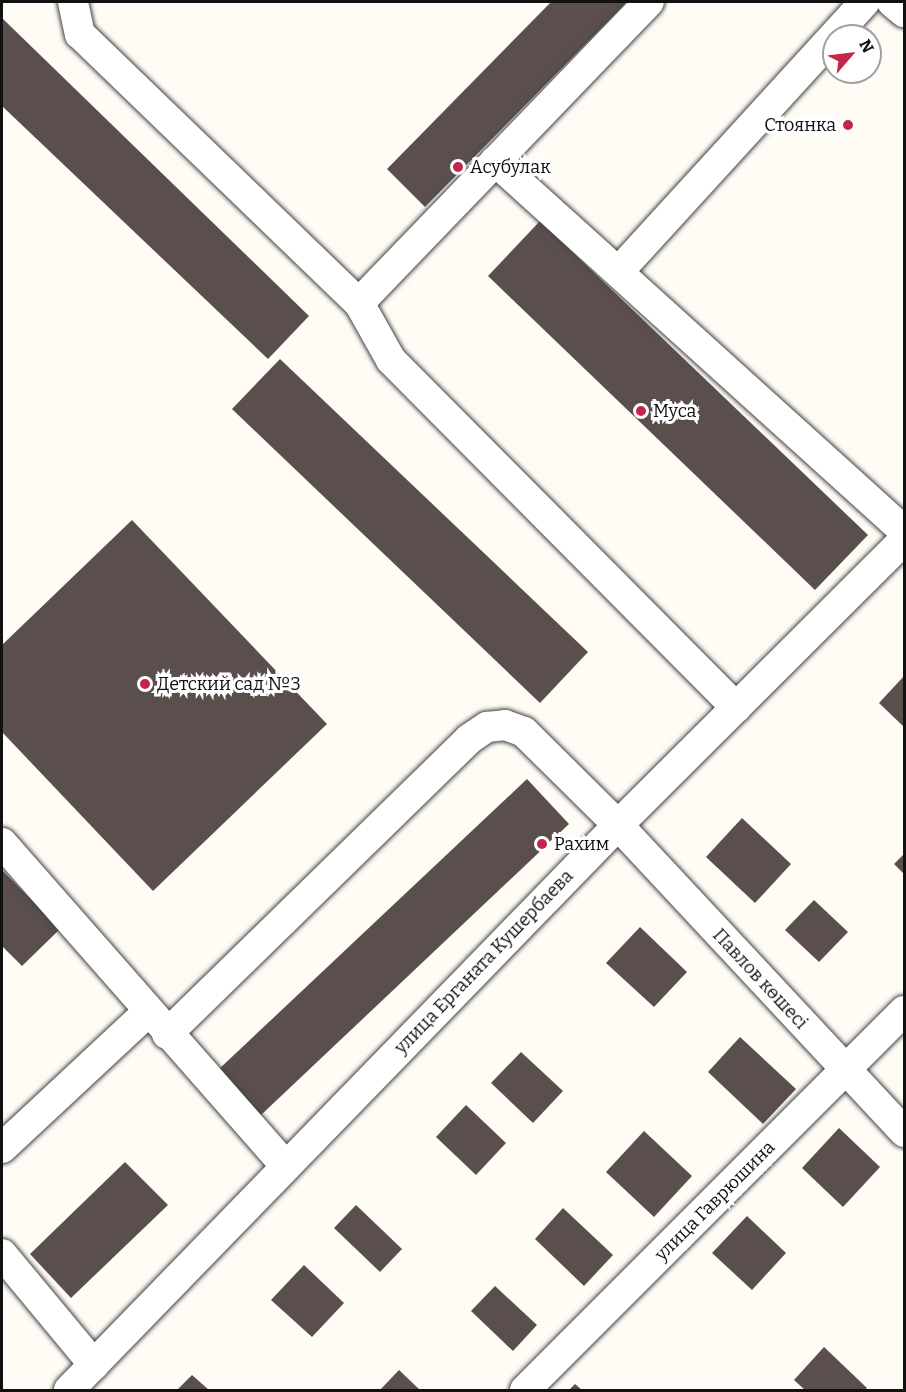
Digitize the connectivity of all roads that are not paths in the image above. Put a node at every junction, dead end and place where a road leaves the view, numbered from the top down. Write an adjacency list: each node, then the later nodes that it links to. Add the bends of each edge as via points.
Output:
1 (73, 2): 8 (street, via 80,34)
2 (649, 2): 6 (street)
3 (865, 2): 7 (street)
4 (892, 2): 5 (street)
5 (904, 12)
6 (495, 161): 7 (street); 8 (street)
7 (620, 270): 9 (street)
8 (359, 303): 11 (street, via 391,360)
9 (904, 531)
10 (904, 540): 11 (street, улица Ерганата Кушербаева)
11 (736, 708): 12 (street, улица Ерганата Кушербаева)
12 (618, 825): 15 (street, Павлов көшесі, via 524,732 505,725 487,727); 16 (street, Павлов көшесі); 19 (street, улица Ерганата Кушербаева)
13 (2, 843): 15 (street)
14 (904, 1011): 16 (street, улица Гаврюшина)
15 (157, 1024): 18 (street); 19 (street)
16 (845, 1070): 17 (street, Павлов көшесі); 23 (street, улица Гаврюшина)
17 (904, 1132)
18 (2, 1148)
19 (286, 1166): 21 (street, улица Ерганата Кушербаева)
20 (2, 1254): 21 (street)
21 (94, 1365): 22 (street, улица Ерганата Кушербаева)
22 (69, 1390)
23 (525, 1390)

